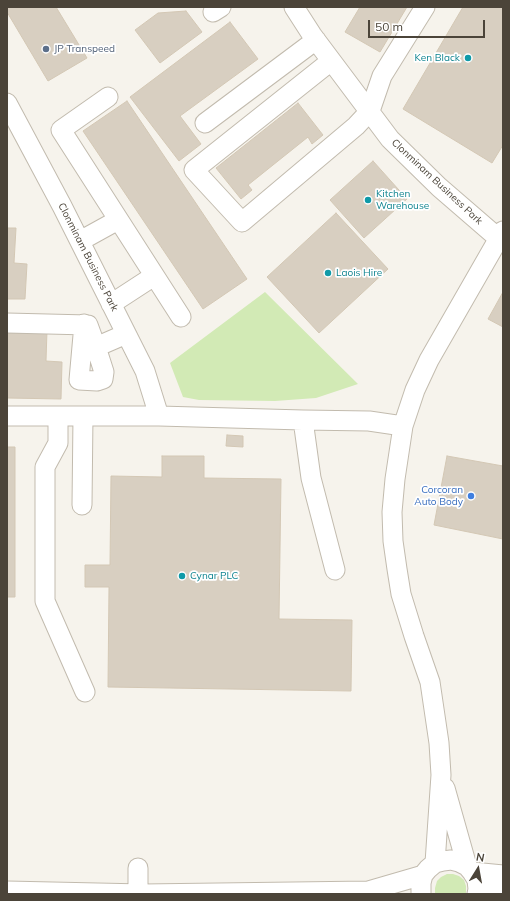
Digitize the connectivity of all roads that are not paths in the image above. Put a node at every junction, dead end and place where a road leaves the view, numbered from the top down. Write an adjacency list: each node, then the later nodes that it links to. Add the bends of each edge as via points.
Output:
1 (294, 7): 3 (street, Clonminam Business Park)
2 (425, 7): 7 (street, via 382,76)
3 (316, 40): 4 (street, Clonminam Business Park); 8 (street)
4 (331, 61): 7 (street, Clonminam Business Park); 7 (street, via 194,170 242,222 356,126)
5 (108, 97): 9 (street, via 61,130)
6 (7, 103): 11 (street, Clonminam Business Park)
7 (370, 111): 10 (street, Clonminam Business Park, via 390,139 439,187)
8 (205, 123)
9 (118, 220): 11 (street); 12 (street)
10 (500, 234): 24 (street, Clonminam Business Park, via 429,360 415,390)
11 (80, 241): 13 (street, Clonminam Business Park)
12 (154, 276): 13 (street); 14 (street)
13 (111, 304): 17 (street, Clonminam Business Park)
14 (181, 317)
15 (7, 323): 16 (street)
16 (84, 324): 18 (street, via 88,325); 18 (street, via 80,380 104,379)
17 (126, 334): 18 (street); 22 (street, Clonminam Business Park, via 145,371)
18 (96, 347)
19 (7, 416): 20 (street)
20 (58, 416): 21 (street); 27 (street, via 58,443 45,467 45,601)
21 (83, 416): 22 (street); 25 (street)
22 (159, 416): 23 (street)
23 (303, 420): 24 (street, via 369,421); 26 (street, via 311,478)
24 (403, 426): 28 (street, Clonminam Business Park, via 392,512 393,541 401,594 430,682)
25 (82, 505)
26 (335, 570)
27 (85, 692)
28 (441, 775): 30 (street, Clonminam Business Park); 31 (street, Clonminam Business Park)
29 (138, 868): 36 (street)
30 (429, 869): 31 (street, via 443,861 451,860 460,862); 35 (street); 37 (street, Clonminam Business Park, via 421,883)
31 (470, 869): 32 (street); 38 (street, Clonminam Business Park, via 477,880)
32 (503, 875)
33 (503, 885): 39 (street)
34 (7, 891): 36 (street)
35 (373, 893): 36 (street)
36 (138, 894)
37 (421, 894)
38 (477, 894)
39 (486, 894)

